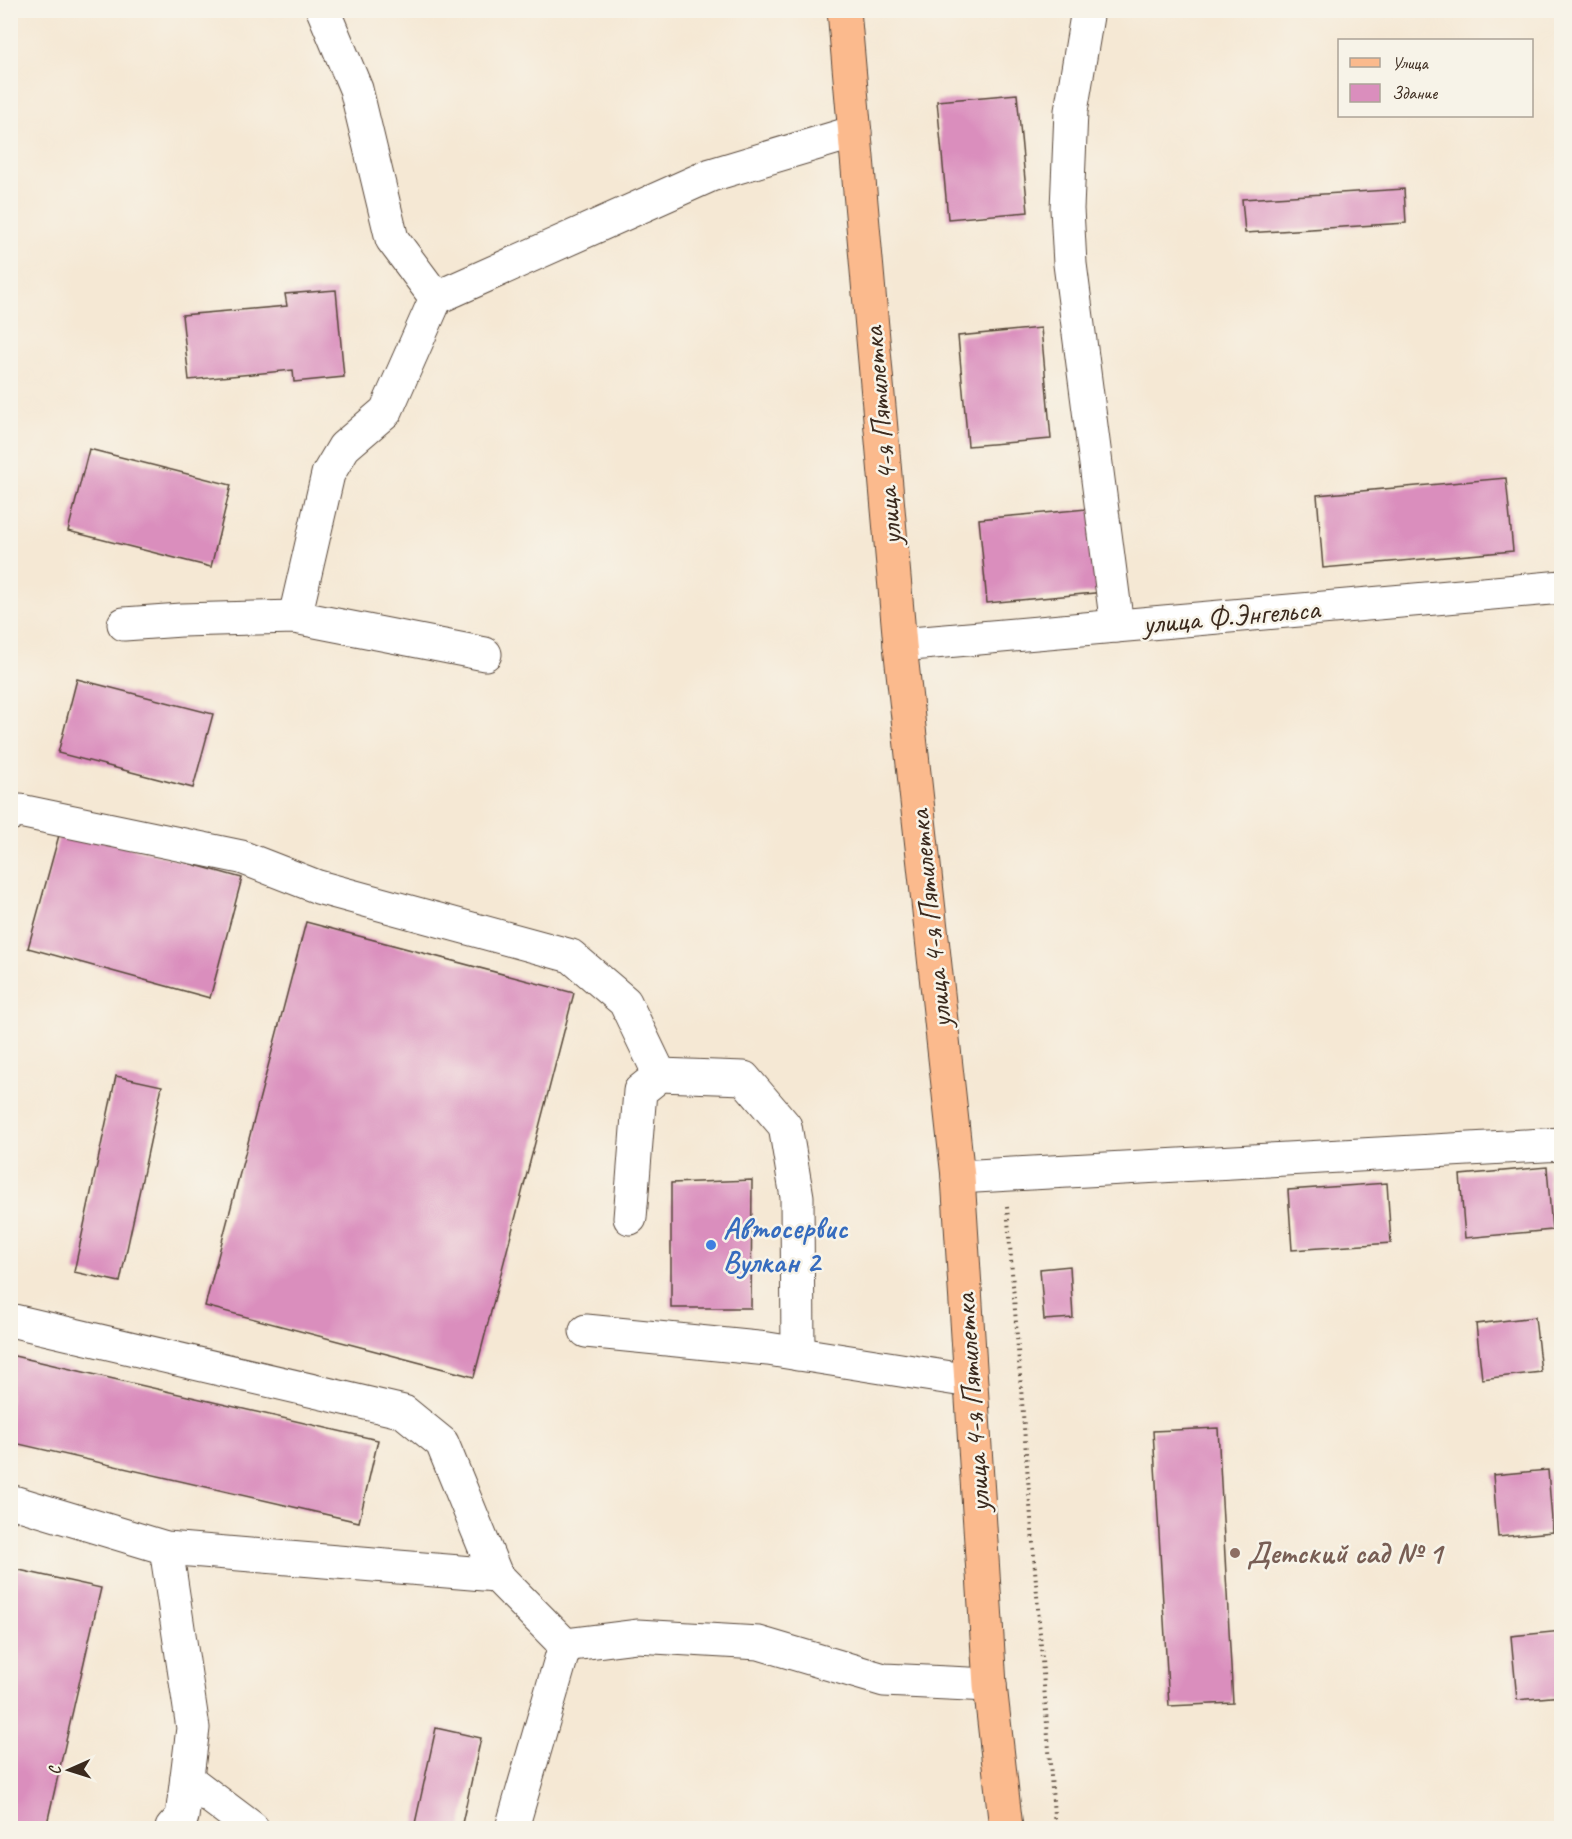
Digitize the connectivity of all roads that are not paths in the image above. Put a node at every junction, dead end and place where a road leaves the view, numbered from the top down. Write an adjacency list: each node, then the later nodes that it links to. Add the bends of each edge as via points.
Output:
1 (323, 10): 5 (street, via 356,89 392,239)
2 (844, 10): 4 (main road, улица 4-я Пятилетка)
3 (1088, 10): 9 (street, via 1071,111 1067,209 1070,264)
4 (855, 132): 5 (street, via 711,175); 10 (main road, улица 4-я Пятилетка)
5 (436, 298): 7 (street, via 386,411 344,447 328,474)
6 (1562, 587): 9 (street, улица Ф.Энгельса)
7 (295, 617): 8 (street); 11 (street)
8 (124, 624)
9 (1117, 626): 10 (street, улица Ф.Энгельса)
10 (900, 645): 15 (main road, улица 4-я Пятилетка)
11 (485, 654)
12 (10, 814): 13 (street, via 20,811 241,857 318,887 571,956 625,1002)
13 (660, 1075): 16 (street, via 640,1091); 19 (street, via 744,1078 785,1126 797,1197)
14 (1562, 1144): 15 (street)
15 (957, 1177): 20 (main road, улица 4-я Пятилетка)
16 (630, 1218)
17 (10, 1320): 23 (street, via 404,1412 442,1443)
18 (586, 1331): 19 (street)
19 (798, 1354): 20 (street)
20 (970, 1381): 25 (main road, улица 4-я Пятилетка)
21 (10, 1501): 22 (street)
22 (166, 1548): 23 (street); 26 (street, via 193,1728)
23 (496, 1575): 24 (street)
24 (565, 1644): 25 (street, via 637,1636 759,1642 884,1680); 29 (street)
25 (990, 1685): 30 (main road, улица 4-я Пятилетка)
26 (187, 1779): 27 (street, via 182,1817); 28 (street)
27 (171, 1828)
28 (252, 1828)
29 (512, 1828)
30 (1006, 1828)

